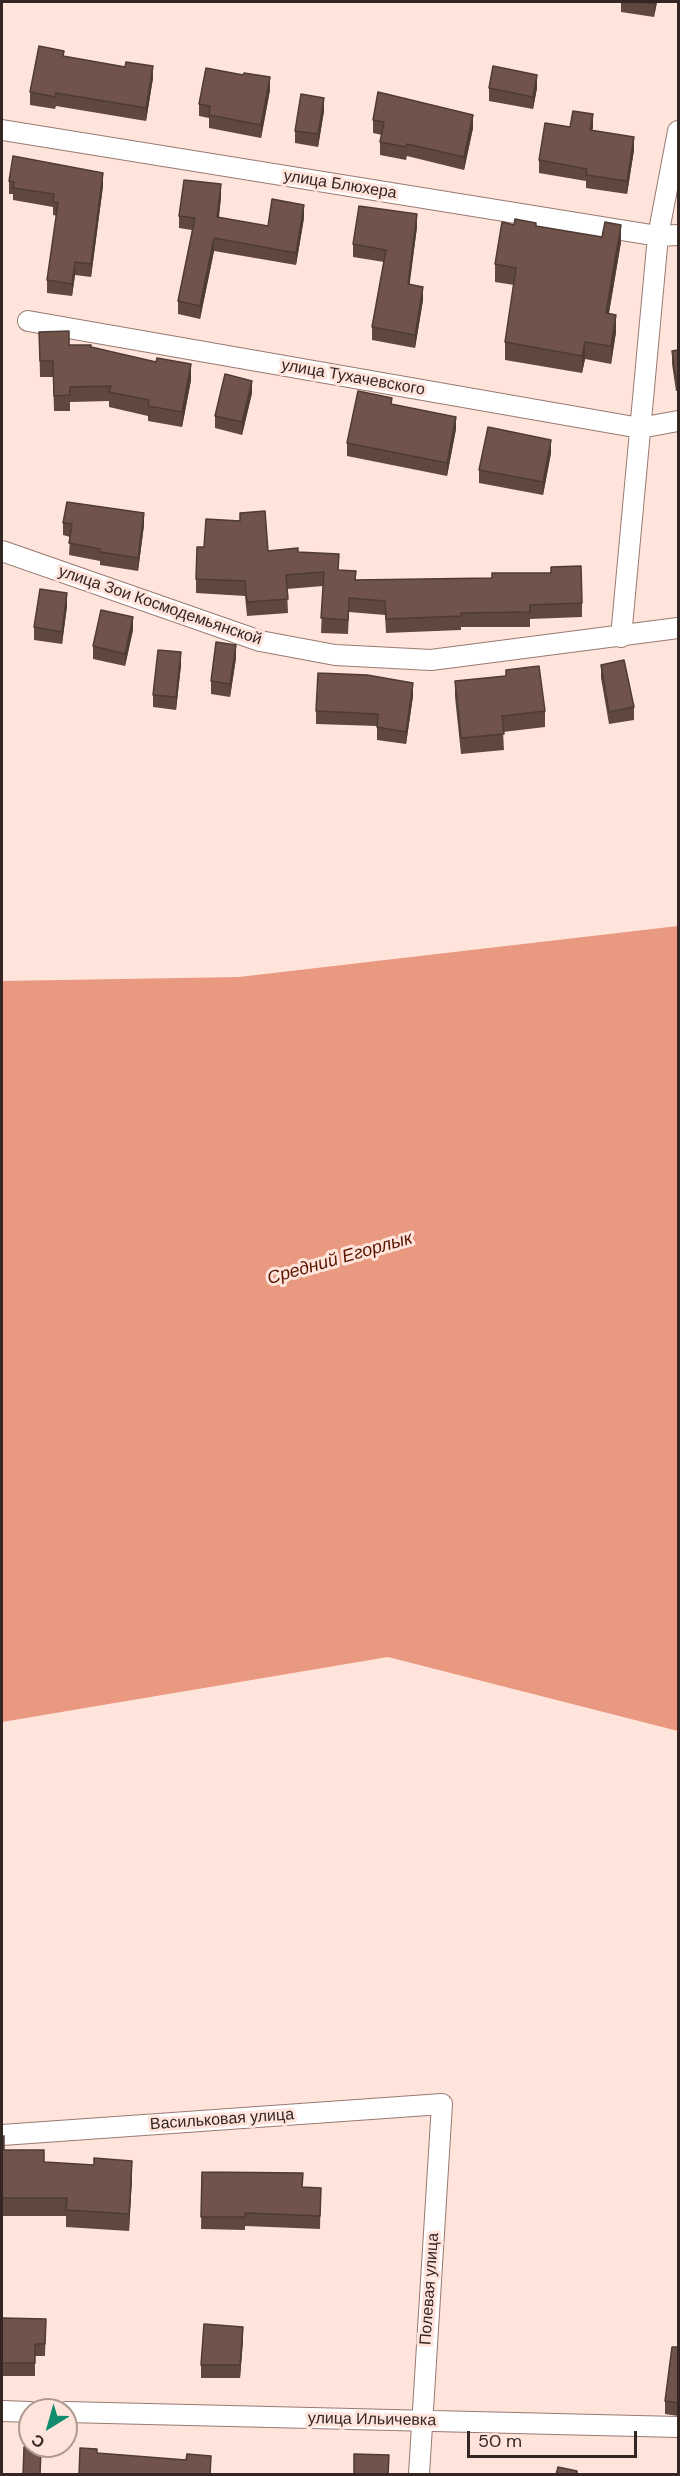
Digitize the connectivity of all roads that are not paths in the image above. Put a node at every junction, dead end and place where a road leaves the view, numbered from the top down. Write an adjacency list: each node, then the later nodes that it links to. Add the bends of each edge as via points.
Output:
1 (2, 130): 4 (street, улица Блюхера)
2 (678, 131): 4 (street)
3 (678, 235): 4 (street, улица Блюхера)
4 (658, 236): 7 (street)
5 (28, 321): 7 (street, улица Тухачевского)
6 (678, 420): 7 (street, улица Тухачевского)
7 (640, 428): 10 (street)
8 (2, 551): 10 (street, улица Зои Космодемьянской, via 260,641 335,655 431,660)
9 (678, 628): 10 (street, улица Зои Космодемьянской)
10 (621, 637)
11 (442, 2104): 12 (street, Васильковая улица); 16 (street, Полевая улица)
12 (2, 2135)
13 (2, 2411): 14 (street)
14 (18, 2412)
15 (78, 2412): 16 (street, улица Ильичевка)
16 (421, 2421): 17 (street, улица Ильичевка); 18 (street, Полевая улица)
17 (678, 2427)
18 (419, 2475)

